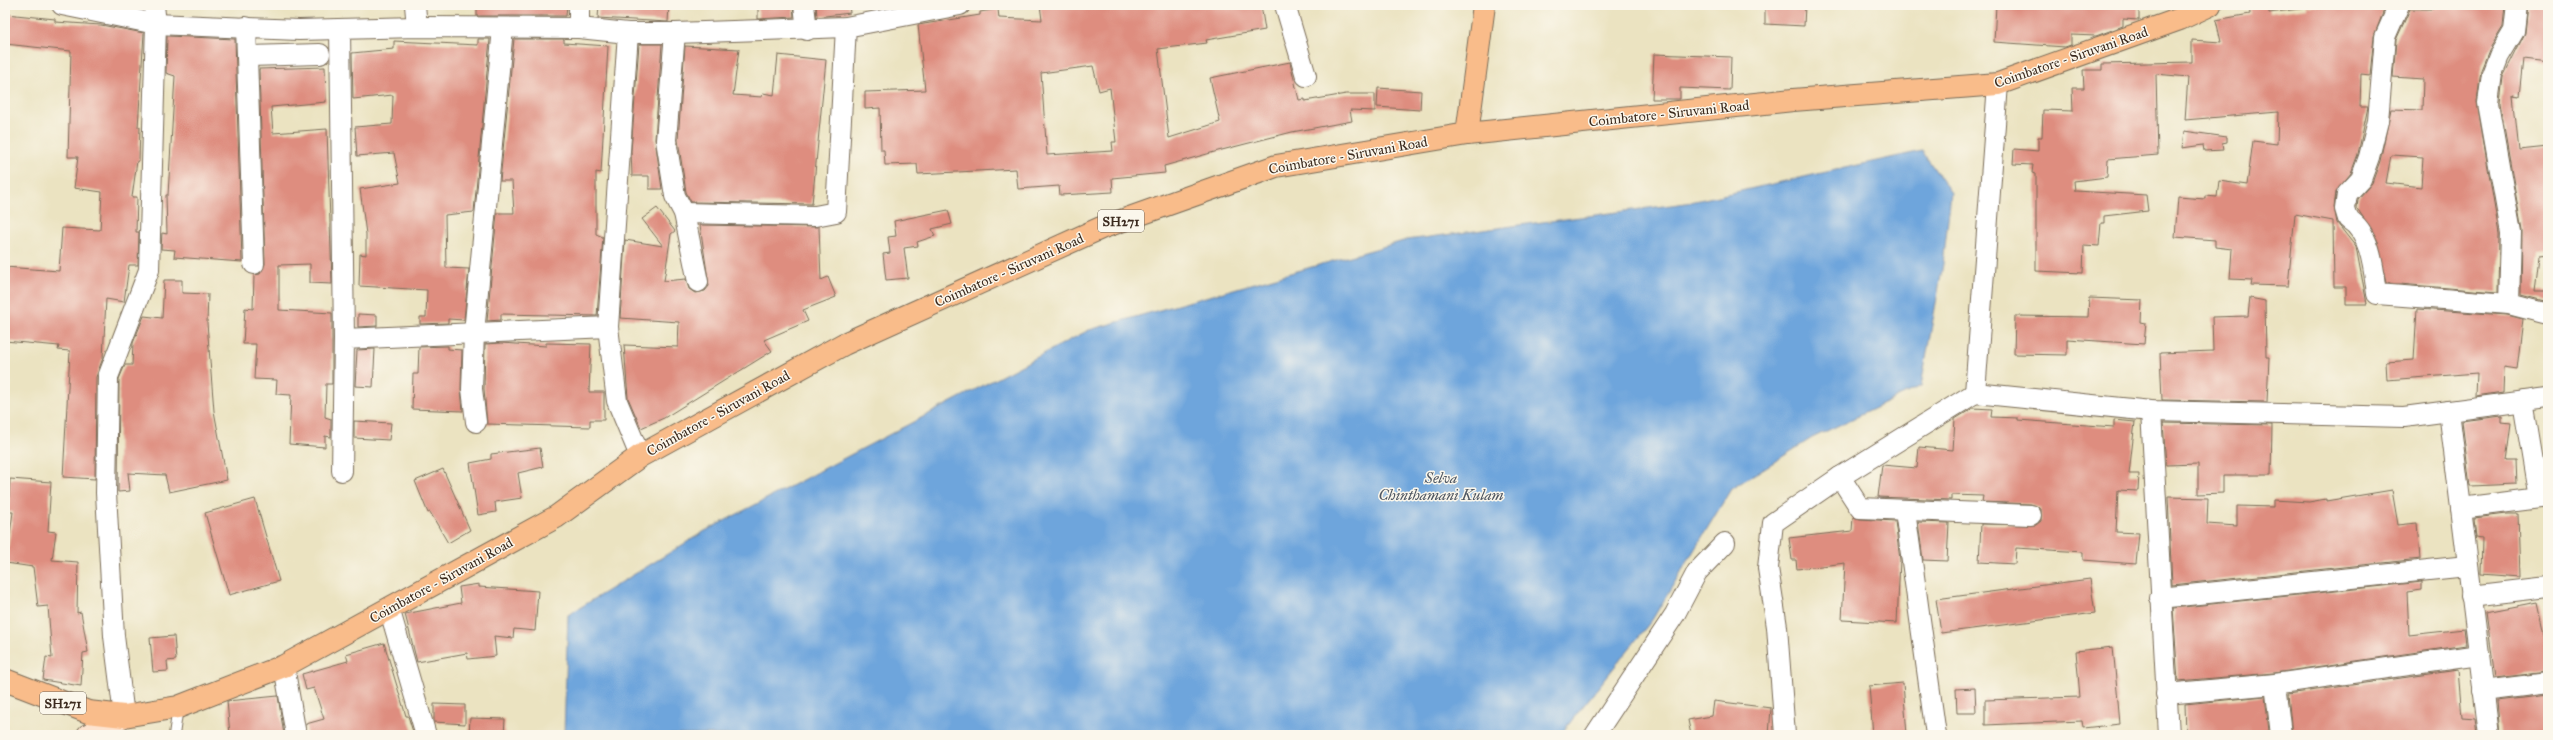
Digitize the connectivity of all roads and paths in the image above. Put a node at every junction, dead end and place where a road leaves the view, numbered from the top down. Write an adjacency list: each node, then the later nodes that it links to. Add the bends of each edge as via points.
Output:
1 (62, 5): 12 (street)
2 (415, 5): 14 (street)
3 (579, 5): 17 (street)
4 (804, 5): 19 (street)
5 (960, 5): 11 (street)
6 (1285, 5): 24 (street)
7 (1484, 5): 26 (main road)
8 (2210, 5): 25 (main road, Coimbatore - Siruvani Road / SH271, via 2180,19)
9 (2399, 5): 30 (street, via 2385,37 2378,121 2369,157 2361,179 2347,194 2346,214 2362,235 2370,252 2377,294)
10 (2517, 5): 30 (street, via 2514,31 2492,74 2488,103 2511,233)
11 (936, 7): 15 (street)
12 (155, 14): 13 (street); 62 (street, via 149,270 108,377 106,493 114,636)
13 (246, 27): 18 (street); 23 (street)
14 (417, 27): 16 (street); 18 (street)
15 (846, 27): 19 (street); 27 (street, via 836,212 808,216)
16 (503, 28): 17 (street); 33 (street)
17 (579, 28): 20 (street)
18 (340, 29): 34 (street)
19 (807, 30): 21 (street)
20 (628, 32): 21 (street); 32 (street)
21 (675, 33): 27 (street, via 666,140 675,196)
22 (320, 54): 23 (street)
23 (247, 56): 28 (street)
24 (1306, 76)
25 (1998, 84): 26 (main road, Coimbatore - Siruvani Road / SH271, via 1793,100); 35 (street)
26 (1468, 134): 41 (main road, Coimbatore - Siruvani Road / SH271, via 1276,166 1100,228 844,344)
27 (684, 213): 29 (street)
28 (254, 264)
29 (698, 282)
30 (2509, 304): 31 (street)
31 (2548, 314)
32 (608, 327): 33 (street); 41 (street, via 618,401)
33 (474, 333): 34 (street); 40 (street, via 472,389)
34 (344, 339): 42 (street)
35 (1975, 393): 38 (street); 43 (street)
36 (2548, 398): 37 (street)
37 (2523, 401): 39 (street); 44 (street)
38 (2151, 411): 39 (street, via 2404,418); 52 (street)
39 (2450, 411): 45 (street)
40 (476, 422)
41 (640, 456): 53 (main road, Coimbatore - Siruvani Road / SH271, via 556,517)
42 (342, 471)
43 (1840, 477): 46 (street, via 1860,508); 68 (street, via 1773,523 1768,568 1777,627)
44 (2543, 497): 45 (street)
45 (2461, 508): 49 (street)
46 (1905, 511): 47 (street); 69 (street)
47 (2031, 515)
48 (1725, 543): 67 (street, via 1697,572 1675,614)
49 (2467, 566): 51 (street); 52 (street)
50 (2548, 587): 51 (street)
51 (2471, 596): 54 (street)
52 (2160, 598): 60 (street)
53 (389, 608): 55 (main road, Coimbatore - Siruvani Road / SH271); 66 (street)
54 (2479, 655): 58 (street); 59 (street)
55 (284, 666): 61 (main road, Coimbatore - Siruvani Road / SH271); 65 (street)
56 (5, 680): 62 (main road, Coimbatore - Siruvani Road / SH271, via 88,712)
57 (2548, 682): 59 (street)
58 (2275, 684): 60 (street); 71 (street)
59 (2483, 691): 72 (street)
60 (2166, 694): 70 (street)
61 (178, 707): 62 (main road, Coimbatore - Siruvani Road / SH271); 64 (lane)
62 (124, 716): 63 (main road)
63 (88, 735)
64 (174, 735)
65 (296, 735)
66 (426, 735)
67 (1595, 735)
68 (1785, 735)
69 (1936, 735)
70 (2170, 735)
71 (2281, 735)
72 (2489, 735)

